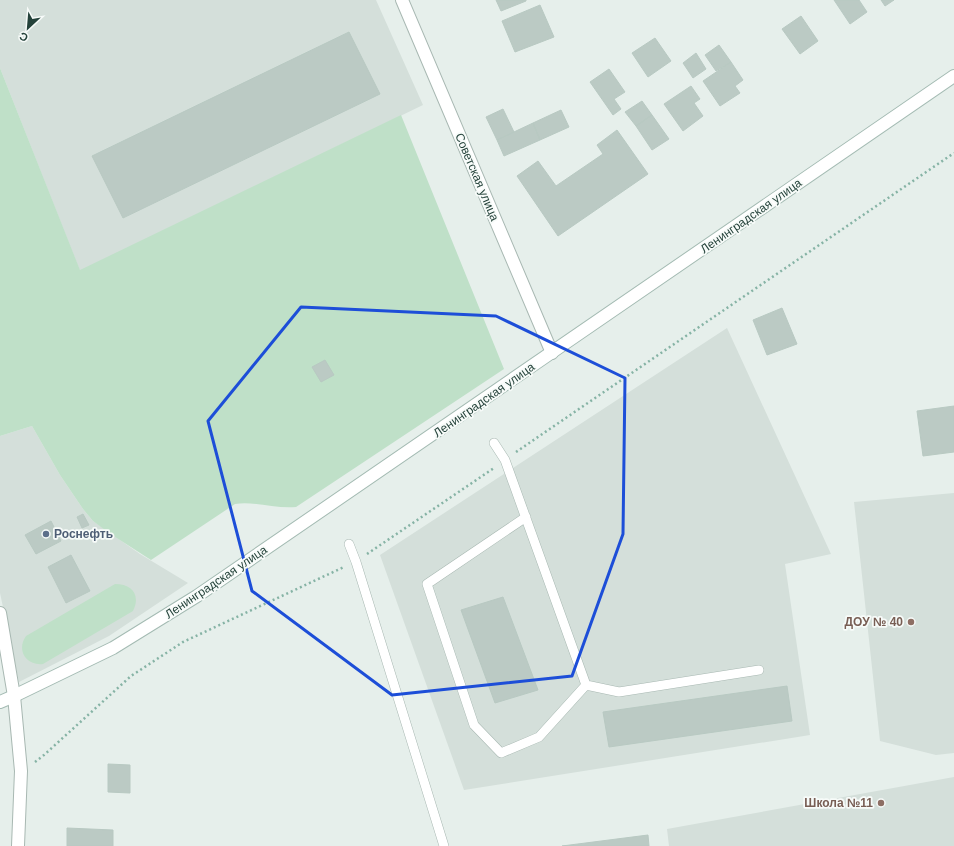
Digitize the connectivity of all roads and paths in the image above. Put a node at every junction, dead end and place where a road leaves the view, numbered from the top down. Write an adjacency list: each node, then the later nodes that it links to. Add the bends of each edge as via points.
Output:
1 (402, 0): 4 (main road, Советская улица)
2 (954, 76): 4 (main road, Ленинградская улица)
3 (954, 153): 6 (path)
4 (552, 353): 13 (main road, Ленинградская улица, via 197,596 113,648)
5 (494, 443): 6 (lane)
6 (505, 460): 7 (lane); 9 (path)
7 (526, 518): 12 (lane); 12 (lane, via 427,584 474,724 501,753 539,737)
8 (349, 544): 9 (lane)
9 (356, 562): 15 (path, via 183,642 130,676 44,755); 17 (lane)
10 (0, 613): 13 (main road)
11 (759, 670): 12 (lane, via 619,692)
12 (586, 685)
13 (14, 696): 14 (main road, Ленинградская улица); 15 (main road)
14 (0, 702)
15 (21, 771): 16 (main road)
16 (18, 846)
17 (444, 846)

